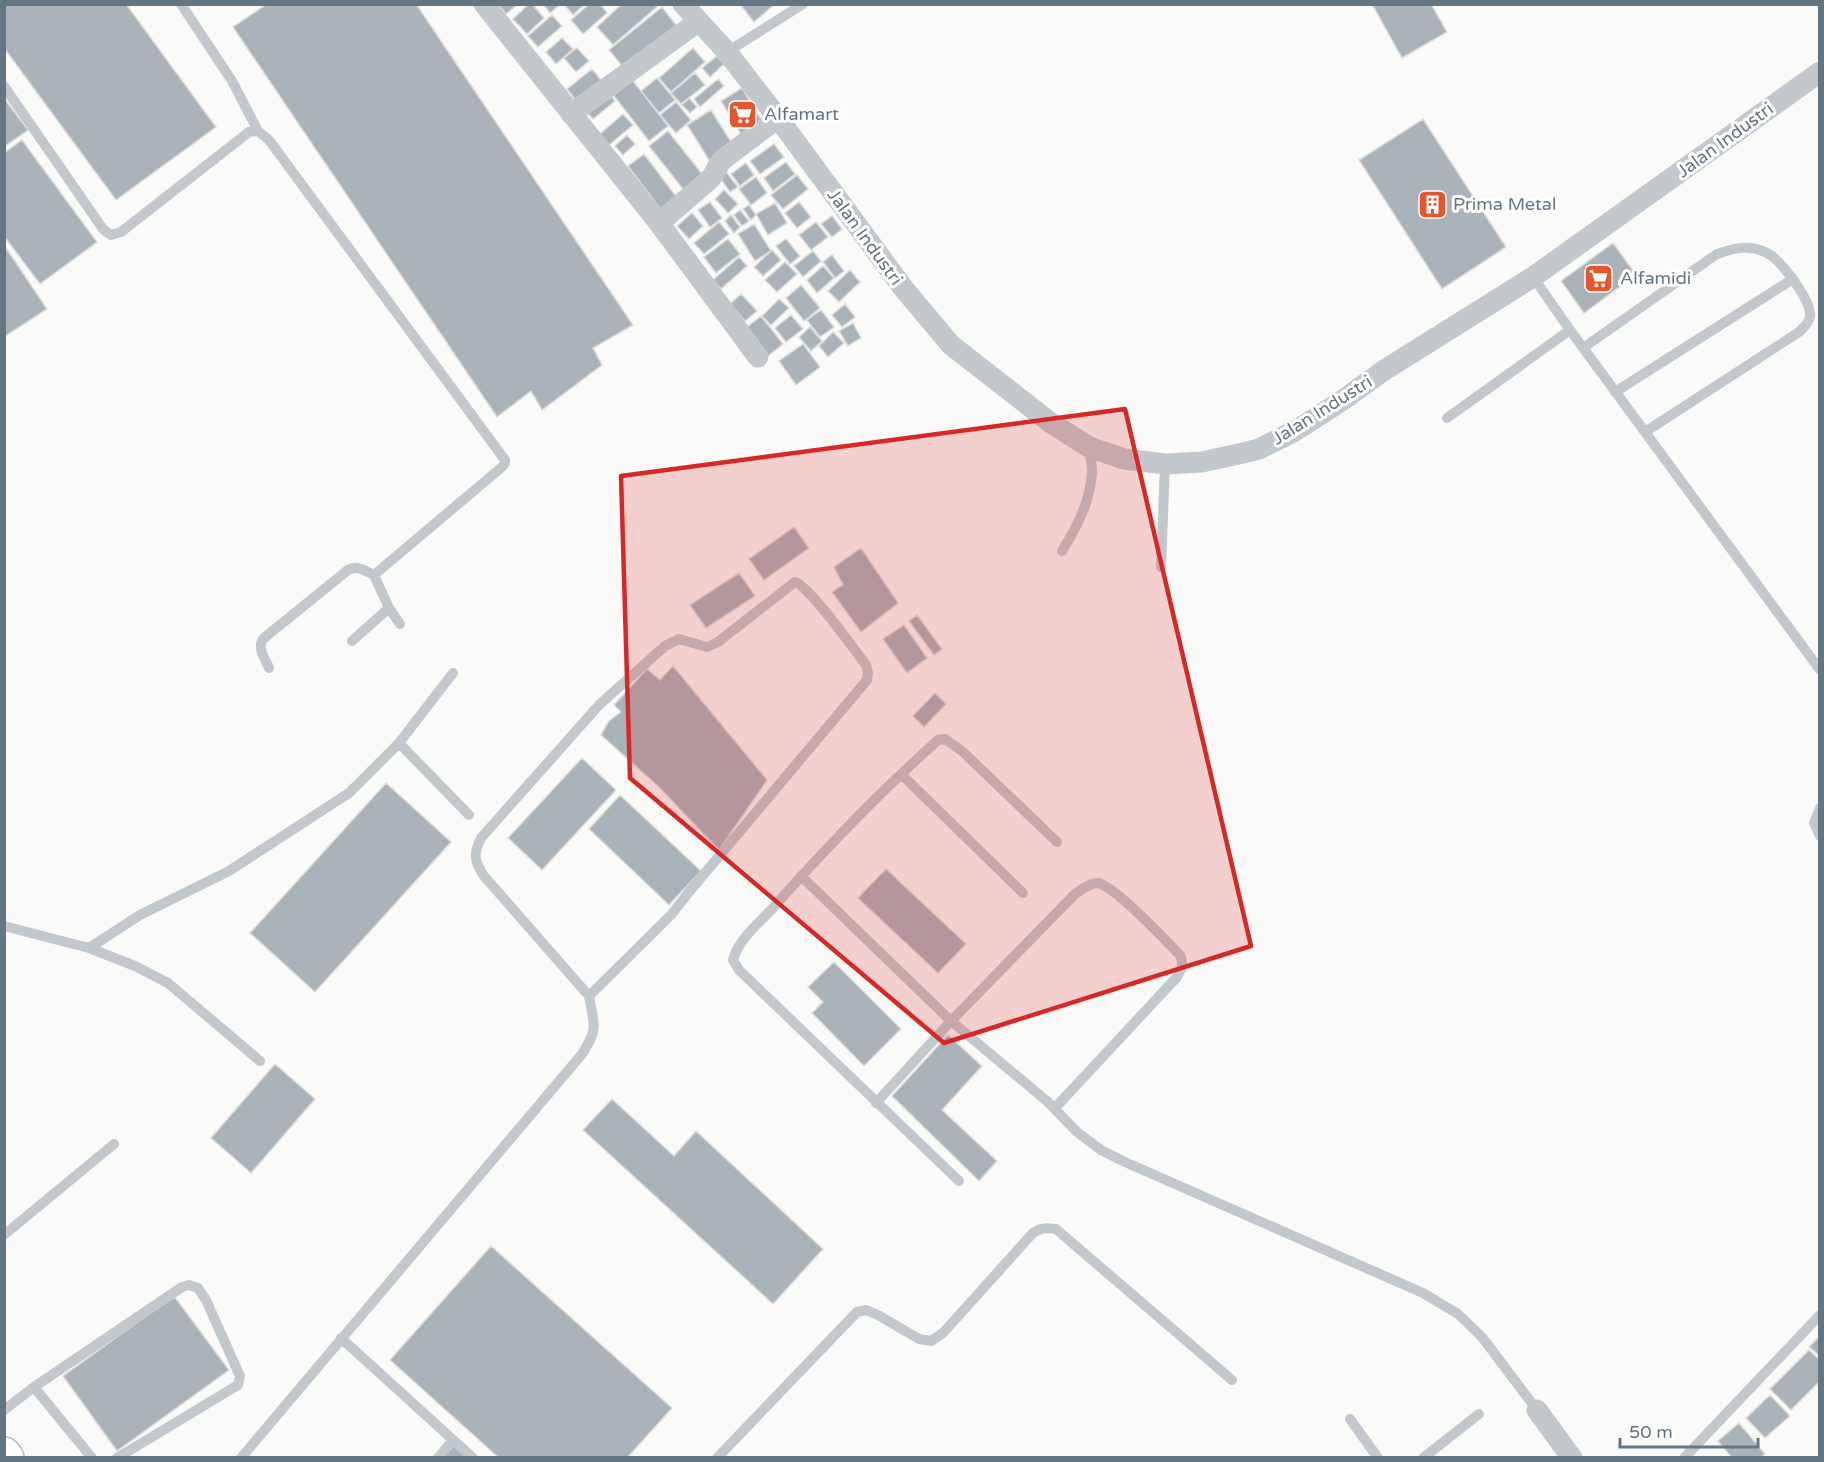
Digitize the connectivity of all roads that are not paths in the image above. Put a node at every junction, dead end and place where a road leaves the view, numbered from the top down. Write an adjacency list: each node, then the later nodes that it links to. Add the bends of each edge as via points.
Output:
1 (181, 4): 11 (lane, via 232,81)
2 (484, 4): 9 (street)
3 (683, 4): 5 (street, Jalan Industri)
4 (803, 4): 6 (lane)
5 (699, 21): 6 (street, Jalan Industri); 9 (street)
6 (727, 52): 10 (street, Jalan Industri)
7 (1820, 72): 13 (street, Jalan Industri)
8 (4, 86): 11 (lane, via 111,235 121,232 249,132)
9 (571, 114): 12 (street)
10 (778, 118): 12 (street, via 722,160 715,174); 21 (street, Jalan Industri, via 904,289 951,345 1051,423)
11 (258, 131): 25 (lane, via 269,140 505,460 502,467)
12 (659, 223): 17 (street)
13 (1533, 277): 15 (lane); 22 (street, Jalan Industri, via 1279,439 1259,449 1202,462)
14 (1793, 279): 16 (lane, via 1768,253 1738,247 1717,254); 18 (lane); 20 (lane, via 1809,304 1807,324)
15 (1570, 330): 16 (lane); 19 (lane)
16 (1583, 348): 18 (lane)
17 (758, 357)
18 (1615, 392): 20 (lane)
19 (1447, 418)
20 (1645, 432): 30 (lane)
21 (1089, 447): 22 (street, Jalan Industri, via 1124,459); 23 (lane, via 1092,471 1085,509)
22 (1165, 464): 24 (lane)
23 (1062, 551)
24 (1161, 567)
25 (374, 575): 26 (lane); 29 (lane, via 353,567 264,638 260,646)
26 (389, 608): 27 (lane); 28 (lane)
27 (400, 624)
28 (352, 641)
29 (269, 668)
30 (1820, 670)
31 (453, 673): 32 (lane)
32 (399, 743): 35 (lane); 41 (lane, via 349,793 315,816 229,871 140,915)
33 (901, 774): 37 (lane, via 938,740 945,739); 38 (lane); 39 (lane)
34 (1820, 808): 36 (lane, via 1814,823)
35 (469, 815)
36 (1820, 836)
37 (1057, 842)
38 (801, 876): 43 (lane); 45 (lane, via 743,942 733,960)
39 (1023, 893)
40 (4, 926): 41 (lane)
41 (89, 948): 44 (lane, via 168,983)
42 (589, 996): 42 (lane, via 671,915 867,680 866,665 798,583 718,642 706,647 679,639 665,646 599,705 474,850 484,876); 51 (lane, via 595,1029 582,1054)
43 (951, 1021): 45 (lane); 46 (lane); 46 (lane, via 1088,885 1106,887 1127,903 1180,955 1182,968)
44 (260, 1061)
45 (876, 1102): 48 (lane)
46 (1055, 1108): 55 (lane, via 1101,1150 1423,1293 1458,1314 1482,1337)
47 (114, 1144): 49 (lane)
48 (959, 1181)
49 (4, 1235)
50 (1820, 1315): 68 (lane)
51 (341, 1338): 58 (lane); 61 (lane)
52 (1232, 1380): 64 (lane, via 1056,1229 1046,1227 1032,1234 943,1333 931,1341 918,1339 866,1310 857,1312)
53 (34, 1387): 54 (lane); 59 (lane); 60 (lane, via 182,1287 198,1288 240,1376 238,1385)
54 (4, 1410)
55 (1537, 1410): 67 (street)
56 (1479, 1414): 66 (lane)
57 (1350, 1419): 65 (lane)
58 (453, 1440): 62 (lane); 63 (lane)
59 (92, 1458)
60 (117, 1458)
61 (241, 1458)
62 (438, 1458)
63 (473, 1458)
64 (717, 1458)
65 (1378, 1458)
66 (1423, 1458)
67 (1572, 1458)
68 (1684, 1458)

